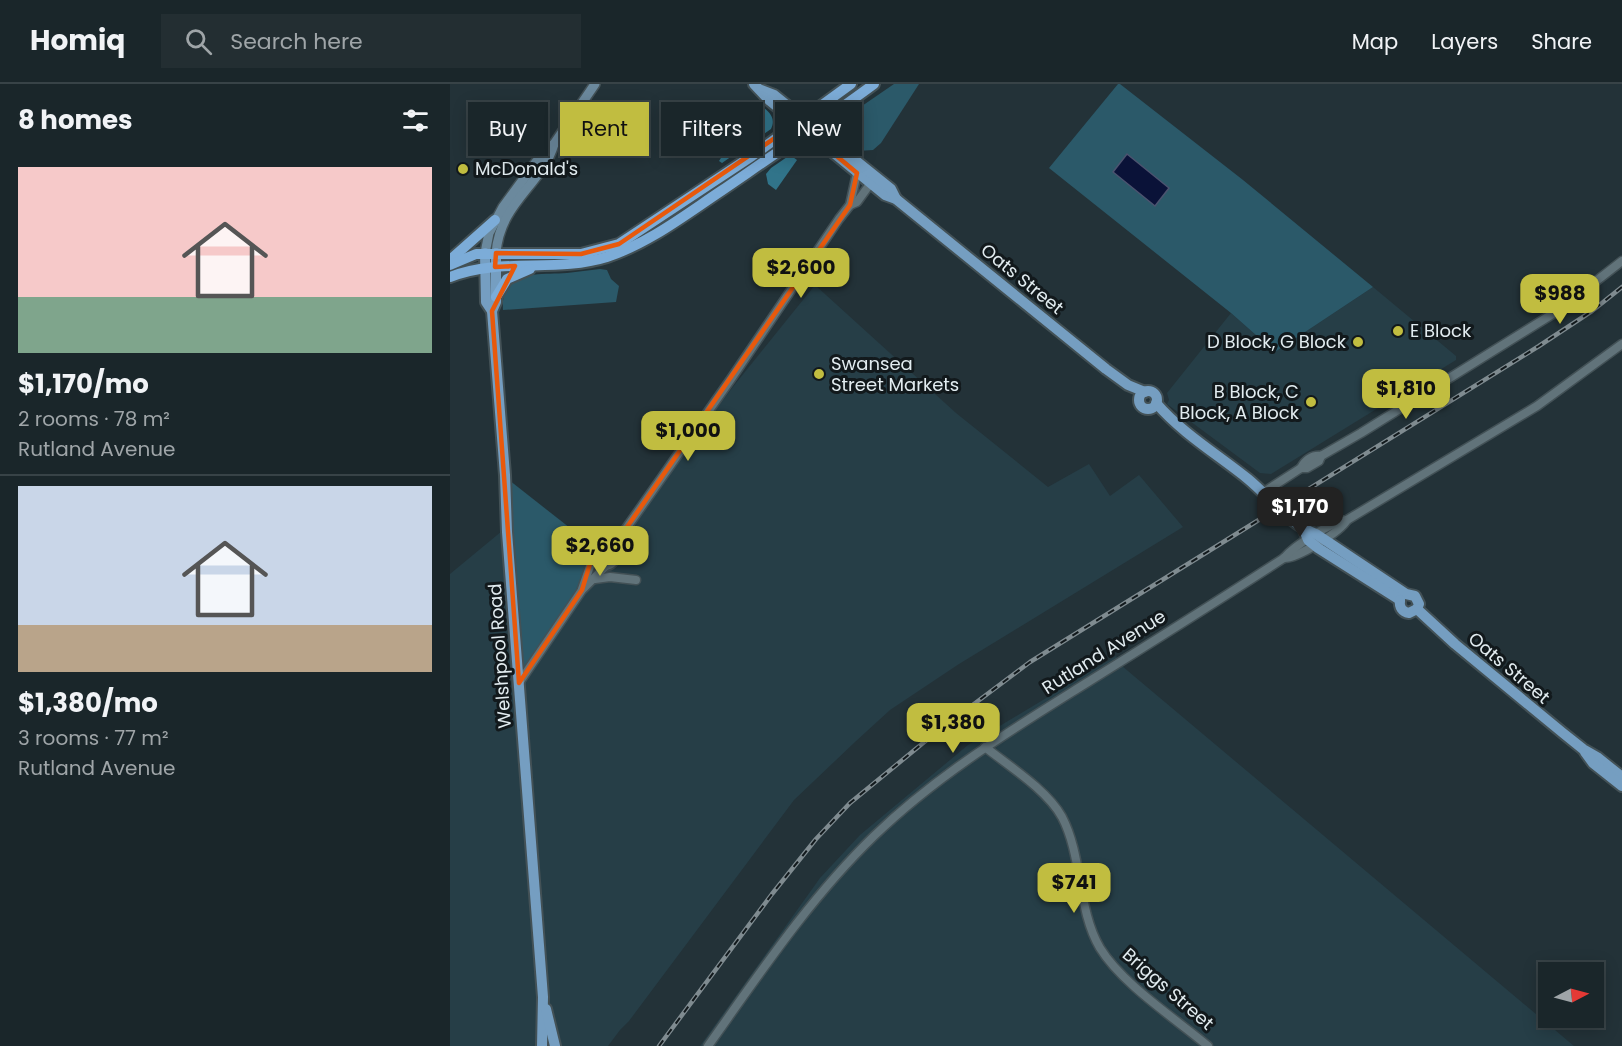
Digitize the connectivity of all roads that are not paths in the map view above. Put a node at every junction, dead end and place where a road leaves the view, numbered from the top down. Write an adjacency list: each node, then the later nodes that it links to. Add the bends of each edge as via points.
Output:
1 (595, 84): 9 (main road)
2 (851, 84): 5 (highway)
3 (874, 84): 6 (highway)
4 (757, 87): 7 (main road, Oats Street)
5 (826, 102)
6 (849, 102)
7 (775, 104)
8 (775, 138): 17 (highway, via 607,249 581,254)
9 (554, 144): 16 (main road, via 524,177); 17 (main road, via 550,156 510,210)
10 (775, 153): 20 (highway, via 628,249 578,264)
11 (839, 156): 13 (main road, Oats Street)
12 (844, 156): 14 (main road, Oats Street)
13 (857, 173): 14 (main road, Oats Street); 15 (street)
14 (873, 180): 15 (street, via 857,202); 26 (main road, Oats Street, via 891,189 896,199 1142,396 1142,405 1153,405)
15 (850, 205): 27 (street)
16 (495, 220): 17 (main road, via 489,233); 19 (highway)
17 (490, 253): 19 (highway); 21 (main road, Welshpool Road)
18 (1622, 261): 26 (street, via 1559,310)
19 (450, 262)
20 (545, 265): 21 (highway); 23 (highway, via 512,276)
21 (490, 267): 22 (highway); 23 (main road, Welshpool Road); 24 (main road, Welshpool Road, via 486,302)
22 (450, 277)
23 (496, 297): 24 (main road, Welshpool Road)
24 (492, 311): 38 (main road, Welshpool Road)
25 (1622, 344): 28 (street, Rutland Avenue, via 1537,406 1347,520 1344,526)
26 (1264, 492): 28 (main road)
27 (625, 530): 29 (street); 30 (street)
28 (1313, 538): 36 (main road); 39 (street, Rutland Avenue, via 1292,558 1284,558)
29 (607, 545): 30 (street); 31 (street, via 597,548)
30 (615, 550): 32 (street, via 614,560)
31 (594, 555): 32 (street, via 599,564); 35 (street)
32 (606, 566): 33 (street)
33 (594, 579): 34 (street); 35 (street)
34 (636, 580)
35 (582, 590): 38 (street)
36 (1403, 597): 37 (main road, via 1412,594 1417,598); 37 (main road, via 1401,609 1412,613)
37 (1417, 609): 40 (main road, Oats Street)
38 (519, 683): 43 (main road, Welshpool Road)
39 (985, 747): 46 (street, Rutland Avenue, via 932,786 851,859 788,934); 47 (street, Briggs Street, via 1045,796 1062,818 1093,934 1114,967)
40 (1583, 749): 41 (main road, Oats Street); 42 (main road, Oats Street, via 1593,763)
41 (1622, 777)
42 (1622, 786)
43 (543, 997): 44 (main road, Welshpool Road); 45 (main road, Welshpool Road)
44 (542, 1046)
45 (555, 1046)
46 (708, 1046)
47 (1209, 1046)

